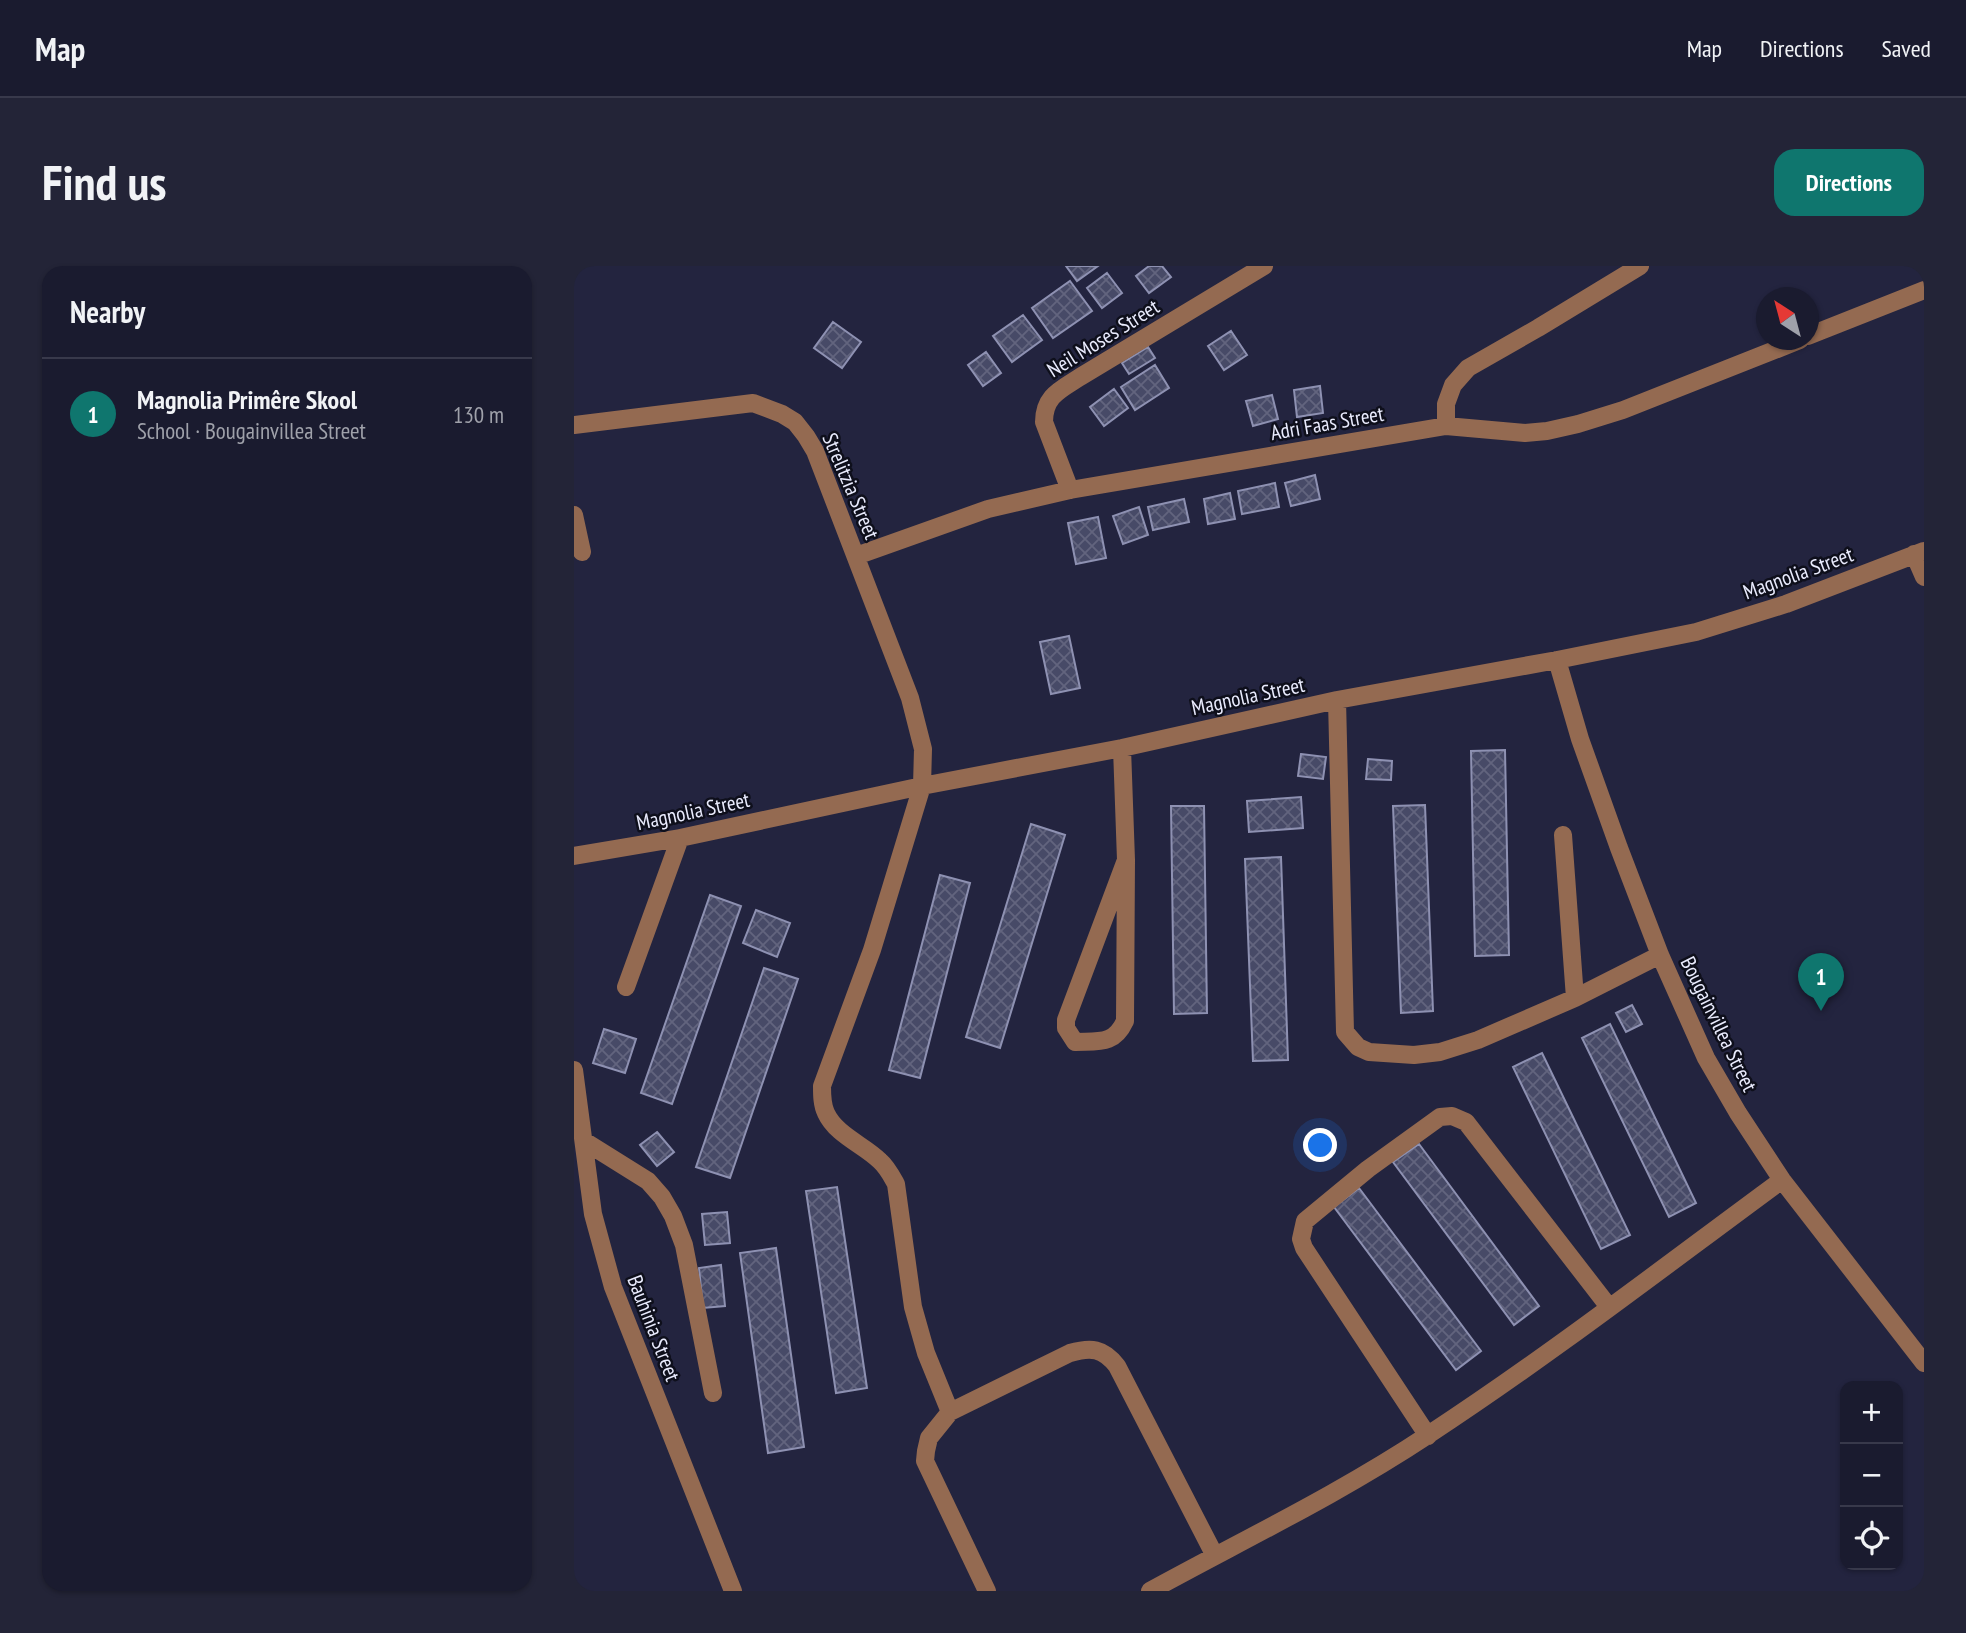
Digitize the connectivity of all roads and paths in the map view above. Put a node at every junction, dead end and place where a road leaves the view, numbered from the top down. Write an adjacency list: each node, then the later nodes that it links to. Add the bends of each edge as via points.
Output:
1 (1264, 266): 8 (street, Neil Moses Street, via 1051,397 1044,422)
2 (1640, 266): 7 (street, via 1468,368 1453,385 1446,404)
3 (1924, 290): 4 (street)
4 (1819, 332)
5 (1775, 350): 7 (street, Adri Faas Street, via 1578,424 1525,433)
6 (574, 425): 12 (street, Strelitzia Street, via 753,403 776,411 795,422 815,451)
7 (1446, 426): 8 (street, Adri Faas Street)
8 (1070, 490): 12 (street, Adri Faas Street, via 988,509)
9 (574, 515): 10 (street)
10 (582, 552)
11 (1919, 552): 13 (street); 14 (street, Magnolia Street, via 1786,604 1696,632)
12 (856, 556): 17 (street, Strelitzia Street, via 918,723)
13 (1924, 577)
14 (1557, 660): 15 (street, Magnolia Street); 22 (street, Bougainvillea Street, via 1580,739)
15 (1337, 700): 16 (street, Magnolia Street); 24 (street, via 1345,1032 1350,1040 1369,1052 1440,1052)
16 (1122, 748): 17 (street, Magnolia Street); 21 (street)
17 (922, 786): 19 (street, Magnolia Street); 31 (street, Strelitzia Street, via 872,950 822,1086 822,1099 832,1124 880,1160 896,1184 913,1307)
18 (1563, 835): 24 (street)
19 (680, 838): 20 (street, Magnolia Street); 23 (street)
20 (574, 856)
21 (1126, 860): 21 (street, via 1125,1021 1110,1040 1075,1042 1066,1020)
22 (1660, 955): 24 (street); 27 (street, Bougainvillea Street, via 1706,1058)
23 (626, 987)
24 (1575, 998)
25 (574, 1070): 26 (street, Bauhinia Street)
26 (584, 1141): 30 (street, via 648,1181 673,1216 684,1245); 34 (street, Bauhinia Street, via 593,1214 613,1287)
27 (1782, 1180): 28 (street); 29 (street, Bougainvillea Street)
28 (1609, 1307): 32 (street); 32 (street, via 1466,1122 1440,1117 1305,1221 1301,1239)
29 (1924, 1363)
30 (713, 1393)
31 (950, 1412): 33 (street, via 1070,1353 1099,1350 1117,1366); 35 (street, via 929,1438 925,1461)
32 (1428, 1436): 33 (street, via 1331,1496)
33 (1215, 1556): 36 (street)
34 (733, 1591)
35 (987, 1591)
36 (1150, 1591)

